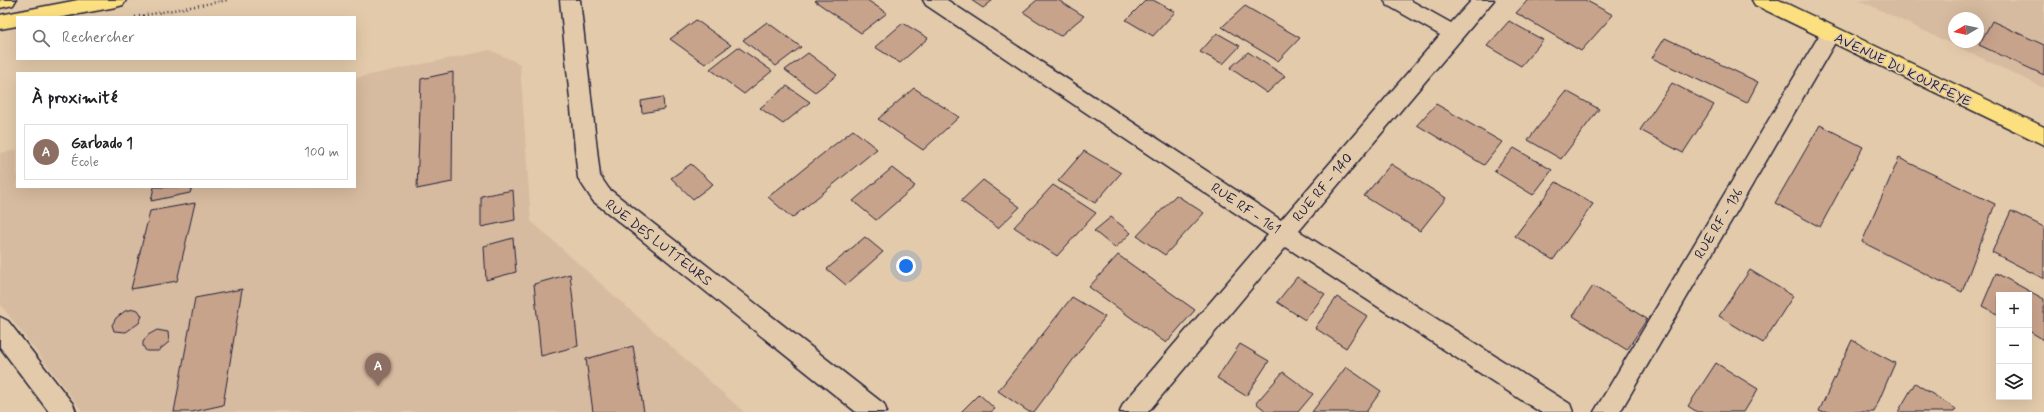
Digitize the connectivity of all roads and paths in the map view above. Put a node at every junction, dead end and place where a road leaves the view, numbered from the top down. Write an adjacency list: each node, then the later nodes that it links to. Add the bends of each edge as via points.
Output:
1 (6, 0): 9 (main road)
2 (116, 0): 10 (main road)
3 (228, 0): 11 (path)
4 (570, 0): 20 (street, RUE DES LUTTEURS, via 589,178 601,196)
5 (933, 0): 17 (street, RUE RF - 161)
6 (1394, 0): 14 (street)
7 (1484, 0): 14 (street, RUE RF - 140)
8 (1762, 0): 15 (main road, AVENUE DU KOURFEYE)
9 (0, 1)
10 (30, 16)
11 (140, 16)
12 (16, 18): 13 (main road)
13 (0, 22)
14 (1453, 33): 17 (street, RUE RF - 140)
15 (1830, 34): 16 (main road, AVENUE DU KOURFEYE); 23 (street, RUE RF - 136)
16 (2044, 137)
17 (1283, 233): 21 (street, RUE RF - 140); 22 (street, RUE RF - 161)
18 (0, 328): 19 (street)
19 (64, 412)
20 (875, 412)
21 (1132, 412)
22 (1561, 412)
23 (1606, 412)

